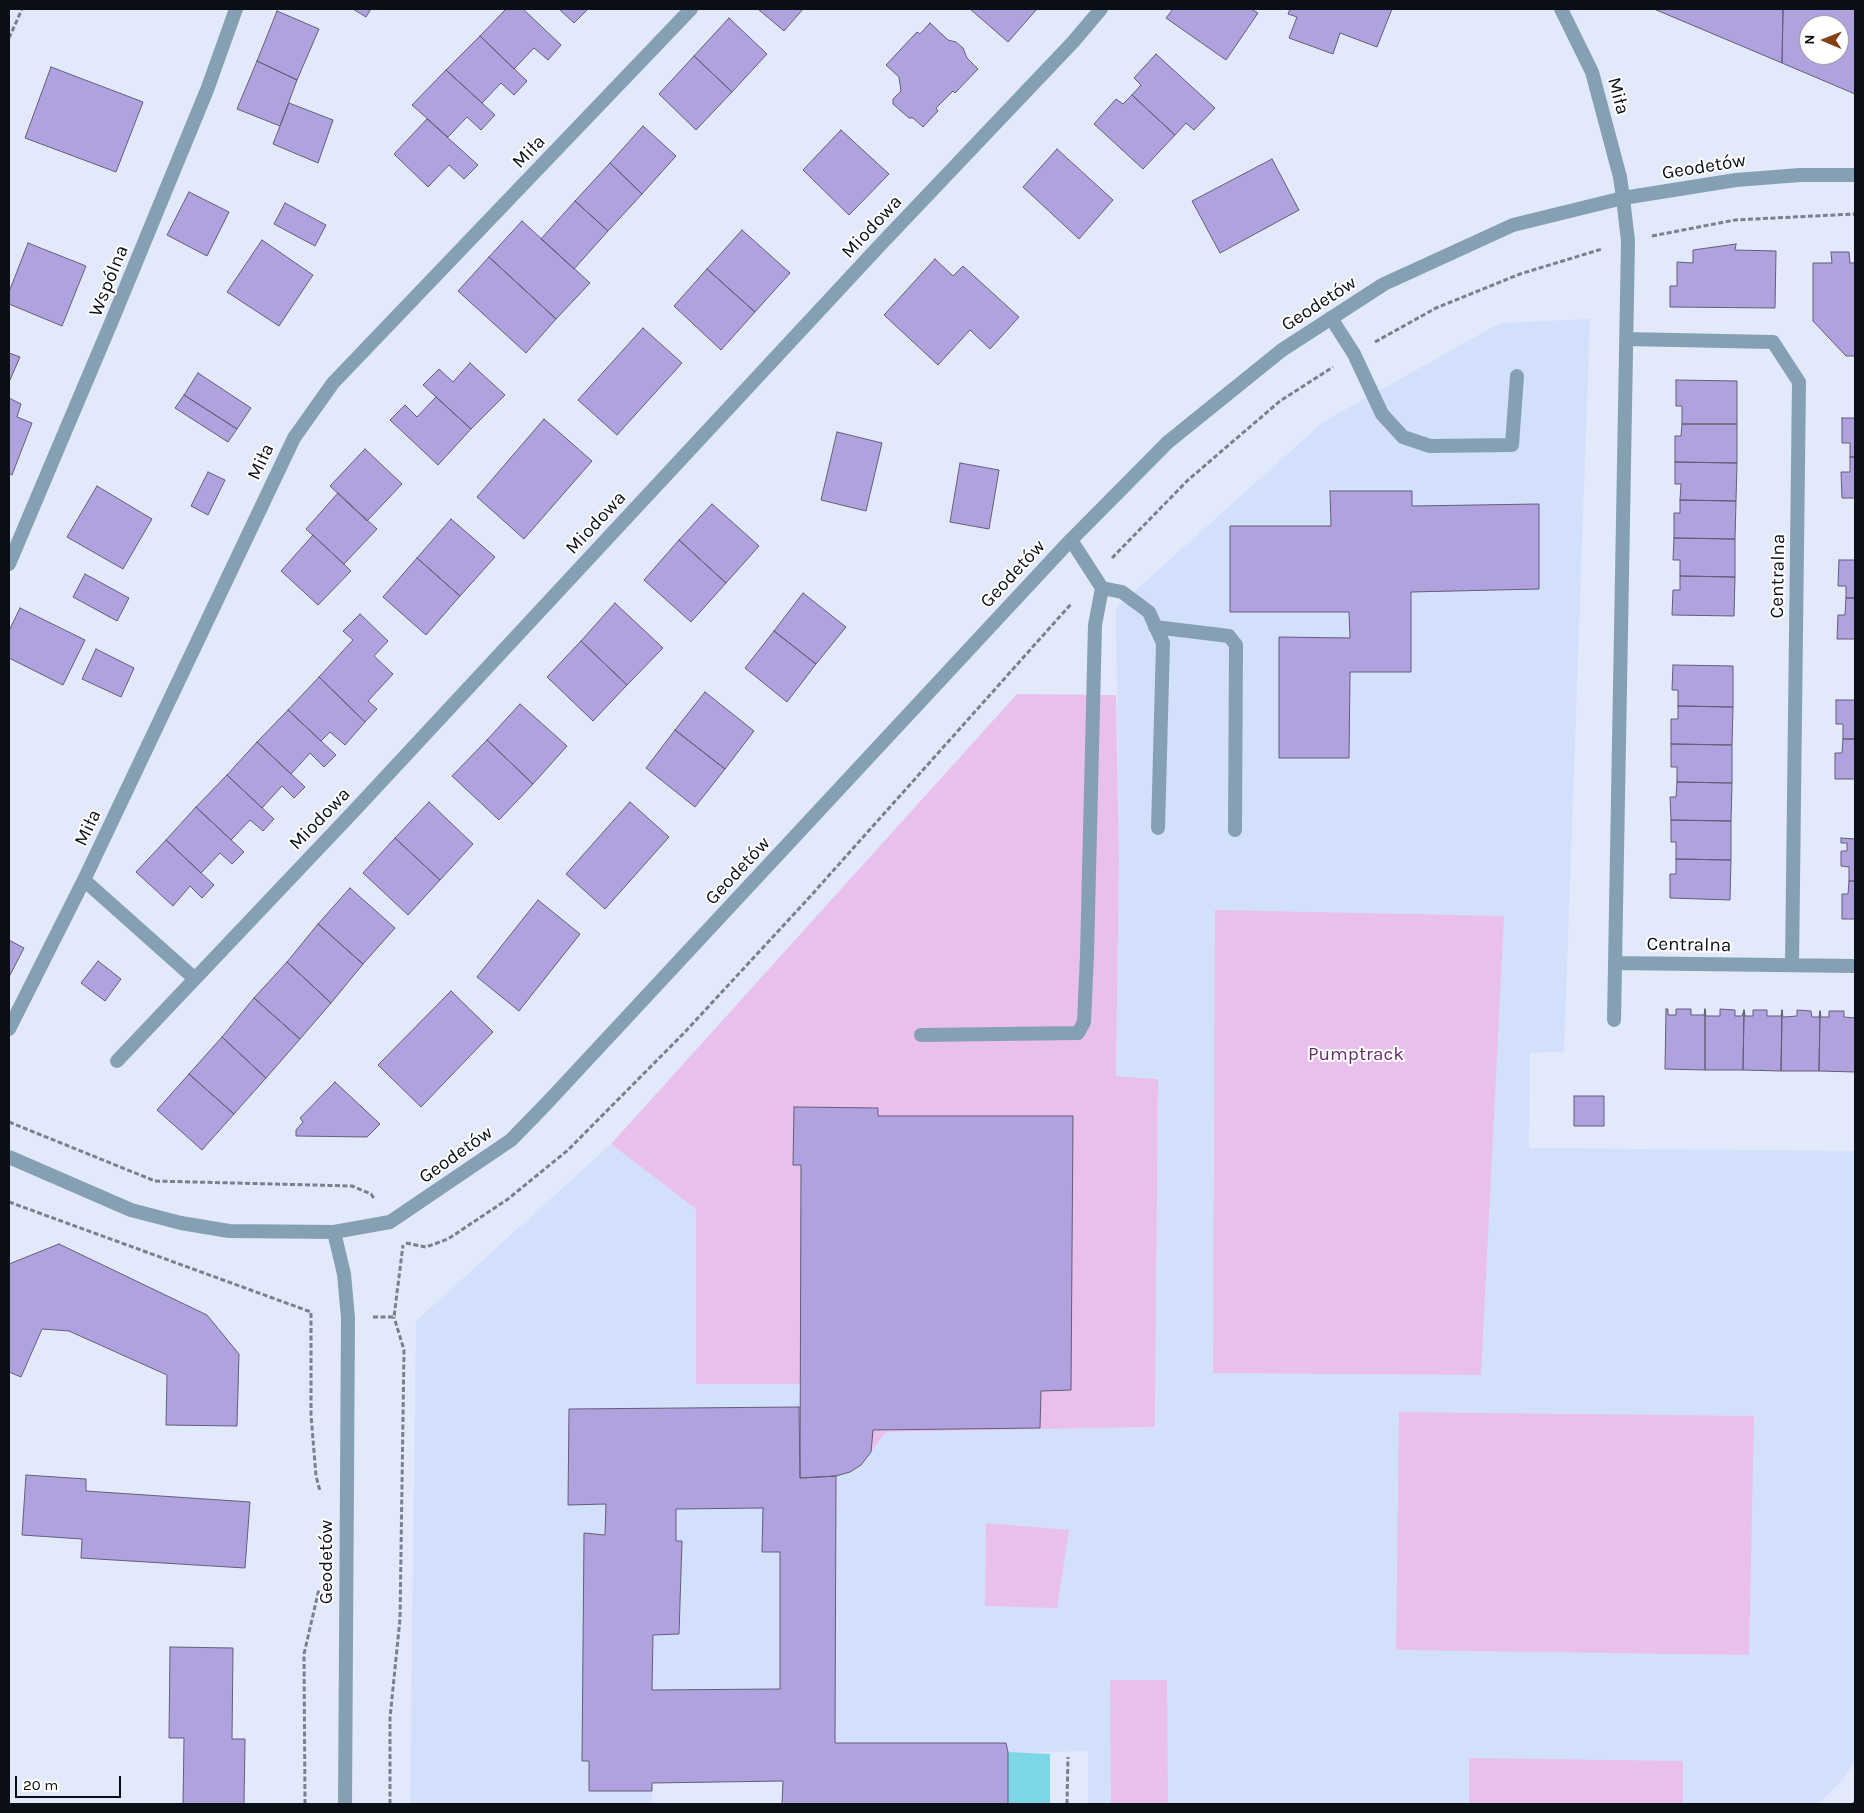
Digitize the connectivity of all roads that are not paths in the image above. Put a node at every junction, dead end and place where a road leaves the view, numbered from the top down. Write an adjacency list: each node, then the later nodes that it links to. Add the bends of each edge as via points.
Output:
1 (236, 9): 11 (street, Wspólna, via 208,90)
2 (691, 9): 16 (street, Miła, via 333,384 294,438)
3 (1100, 9): 20 (street, Miodowa, via 1073,42)
4 (1561, 9): 6 (street, Miła, via 1592,72)
5 (1855, 175): 6 (street, Geodetów, via 1736,180)
6 (1623, 198): 7 (street, Geodetów, via 1513,225 1384,284); 8 (street, via 1628,241)
7 (1331, 318): 9 (street, via 1354,354 1382,414 1403,437 1430,446 1512,445); 10 (street, Geodetów, via 1282,350 1168,442)
8 (1626, 340): 17 (street); 18 (street, Centralna, via 1773,342 1799,382)
9 (1516, 376)
10 (1071, 540): 12 (street); 26 (street, Geodetów, via 511,1140 390,1222)
11 (9, 564)
12 (1102, 588): 13 (street, via 1122,592 1149,612); 23 (street, via 1095,625 1084,1022 1078,1033)
13 (1156, 627): 14 (street, via 1163,643); 15 (street, via 1228,636 1236,645)
14 (1158, 828)
15 (1235, 830)
16 (84, 880): 20 (street); 22 (street, Miła)
17 (1615, 963): 18 (street, Centralna); 21 (street)
18 (1792, 965): 19 (street, Centralna)
19 (1855, 966)
20 (194, 978): 24 (street, Miodowa)
21 (1614, 1020)
22 (9, 1029)
23 (921, 1035)
24 (117, 1061)
25 (9, 1157): 26 (street, Geodetów, via 131,1210 181,1223 229,1231)
26 (334, 1232): 27 (street, Geodetów, via 344,1274 348,1318)
27 (345, 1804)

